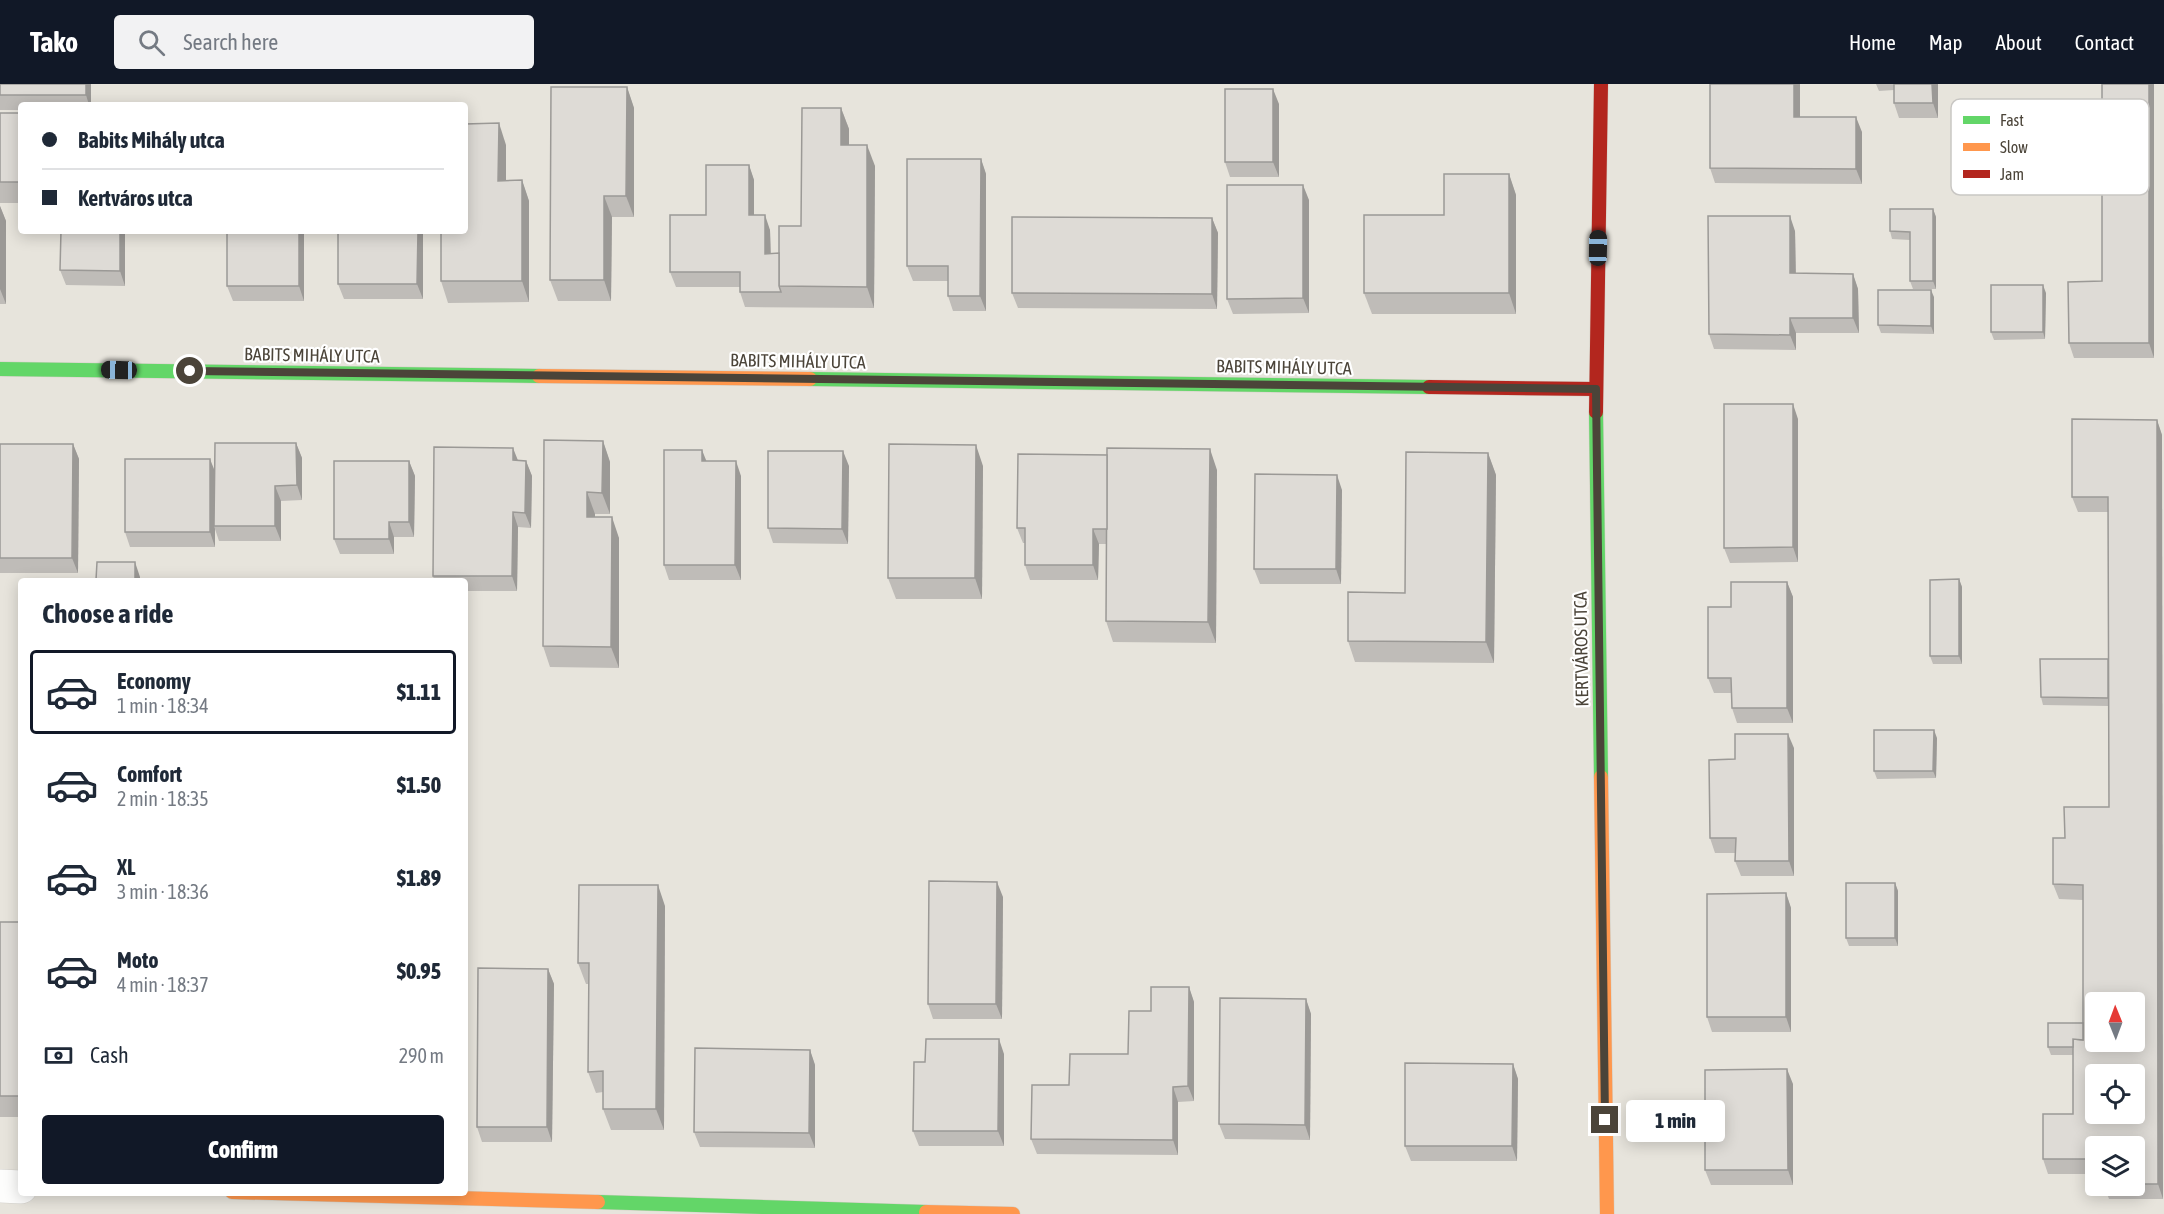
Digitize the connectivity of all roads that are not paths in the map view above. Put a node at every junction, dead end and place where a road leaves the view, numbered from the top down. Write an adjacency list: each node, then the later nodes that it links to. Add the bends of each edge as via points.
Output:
1 (1601, 84): 3 (street, KERTVÁROS UTCA)
2 (0, 369): 3 (street, BABITS MIHÁLY UTCA)
3 (1596, 389): 8 (street, KERTVÁROS UTCA)
4 (0, 1186): 5 (street)
5 (18, 1187)
6 (374, 1196): 7 (street)
7 (1013, 1214)
8 (1607, 1214)

